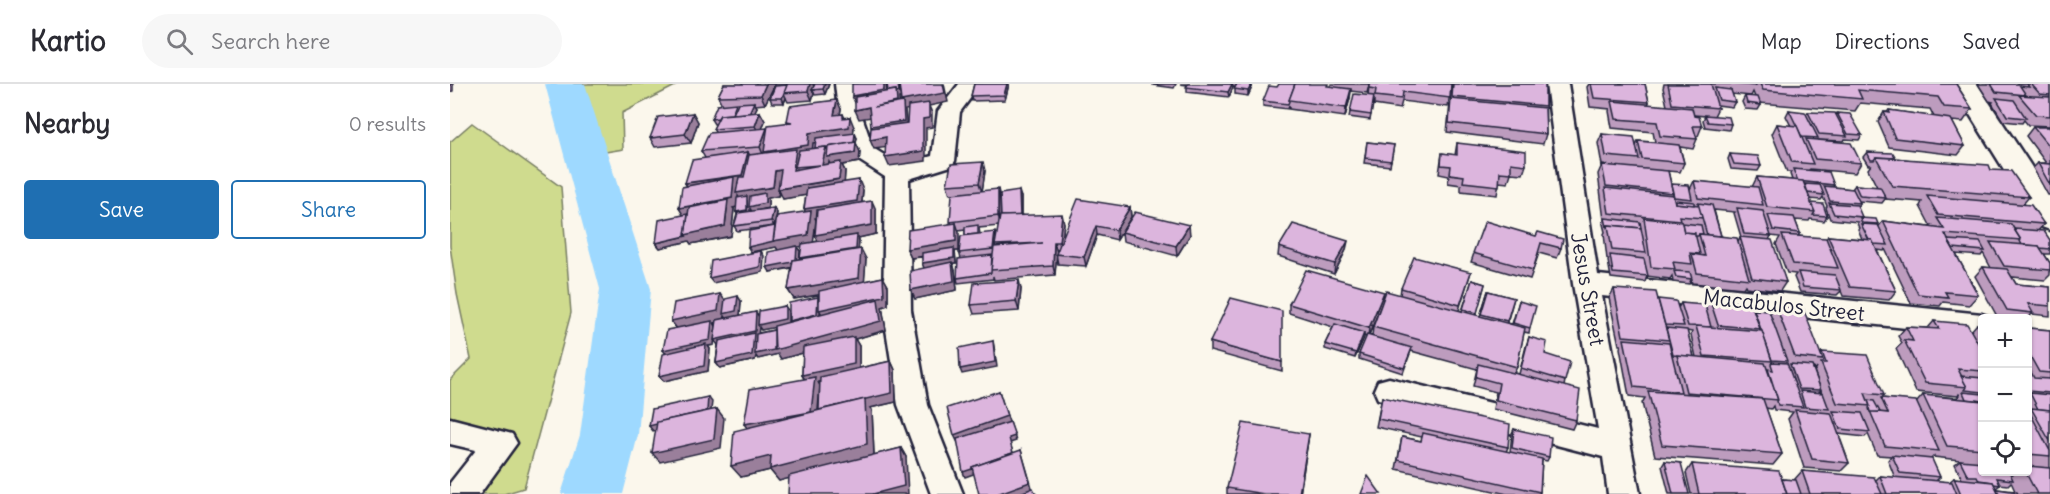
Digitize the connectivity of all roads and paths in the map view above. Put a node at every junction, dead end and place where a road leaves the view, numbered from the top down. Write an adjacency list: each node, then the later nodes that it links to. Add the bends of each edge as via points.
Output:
1 (846, 84): 5 (street, via 845,102 862,152)
2 (970, 84): 5 (street, via 949,111 943,161)
3 (1557, 84): 7 (street, Jesus Street)
4 (1964, 84): 6 (street)
5 (897, 174): 12 (street, via 897,310 913,405)
6 (2050, 219)
7 (1586, 284): 8 (street, Macabulos Street); 11 (street, Jesus Street)
8 (1978, 324)
9 (1389, 390): 11 (street)
10 (450, 431): 13 (street, via 501,443)
11 (1617, 447): 14 (street, Jesus Street)
12 (941, 489)
13 (461, 494)
14 (1624, 494)

